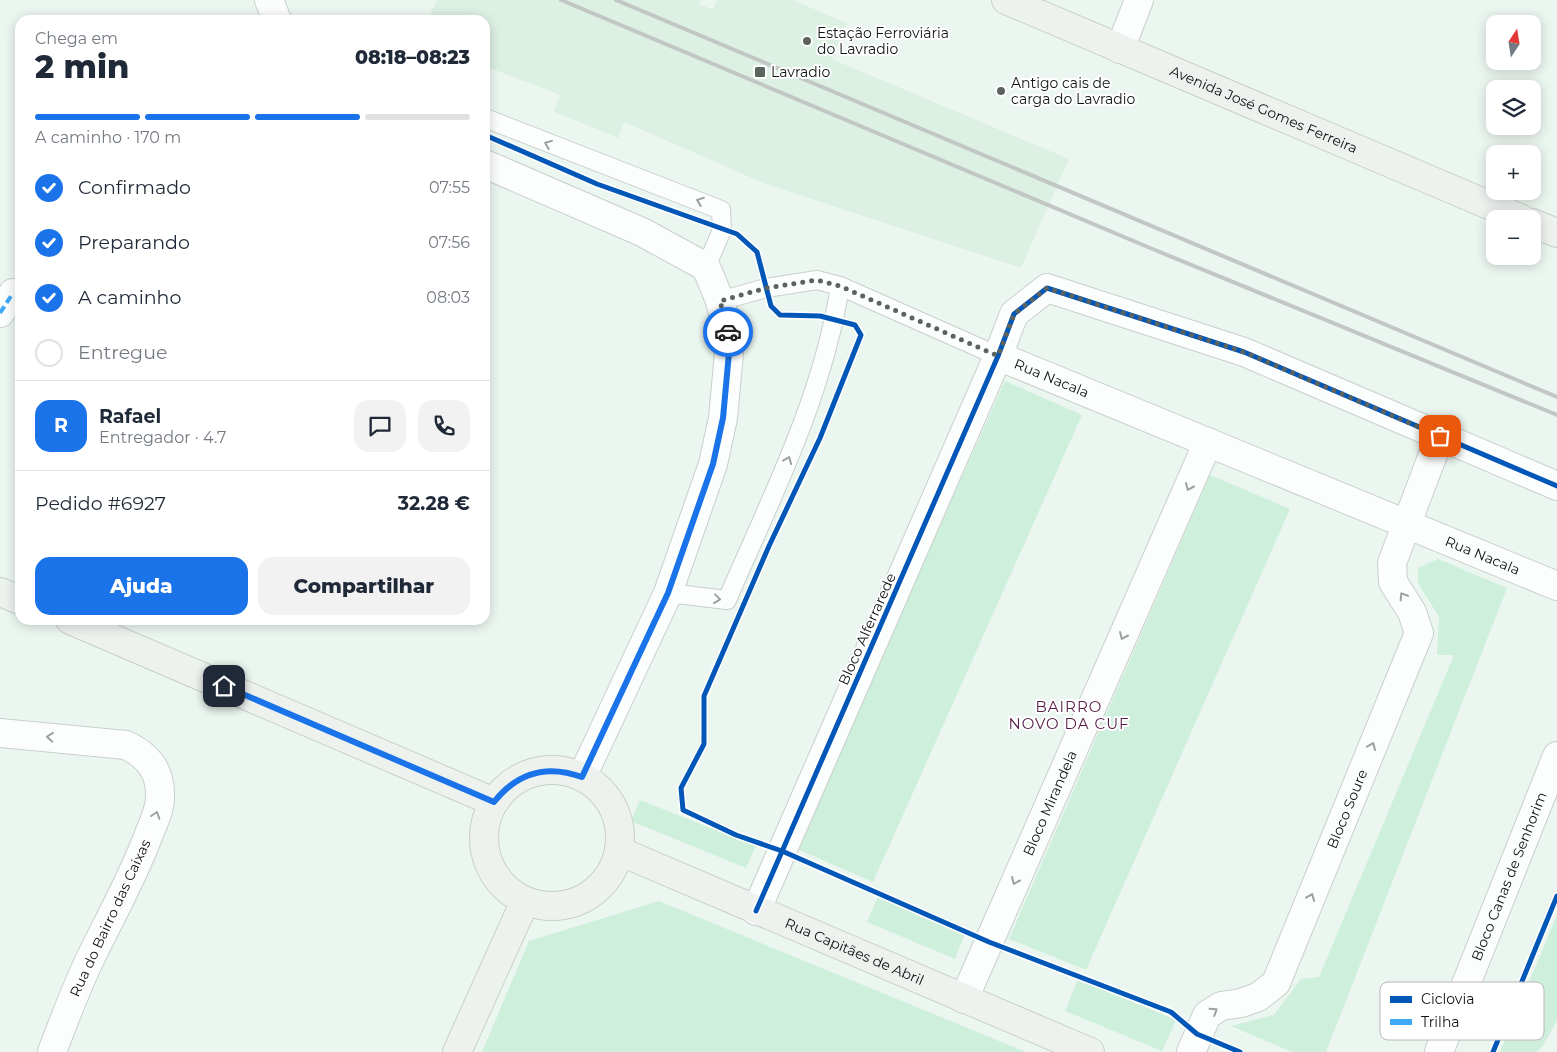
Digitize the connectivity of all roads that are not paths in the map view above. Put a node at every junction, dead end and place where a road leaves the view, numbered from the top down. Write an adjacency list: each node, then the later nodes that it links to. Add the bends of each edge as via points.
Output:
1 (269, 0): 4 (street)
2 (1006, 0): 5 (street, Avenida José Gomes Ferreira)
3 (1139, 0): 5 (street)
4 (275, 15)
5 (1120, 49): 8 (street, Avenida José Gomes Ferreira)
6 (490, 120): 11 (lane, one-way to 6, via 722,230 721,210)
7 (490, 166): 11 (street, via 642,232)
8 (1501, 210)
9 (1541, 227): 10 (street)
10 (1557, 234)
11 (706, 267): 13 (street)
12 (840, 286): 13 (lane, via 817,280 766,288); 14 (lane); 21 (lane, one-way to 12, via 727,600 808,414 835,320)
13 (720, 301): 21 (street, via 730,342 723,418 713,464)
14 (998, 356): 15 (street, Rua Nacala, via 1014,314 1047,288 1244,352); 16 (street, Rua Nacala); 30 (street, Bloco Alferrarede)
15 (1440, 436): 17 (street, Rua Nacala); 18 (street)
16 (1208, 442): 18 (street, Rua Nacala); 32 (street, Bloco Mirandela, one-way to 32)
17 (1557, 486)
18 (1406, 524): 19 (street, Rua Nacala); 37 (street, Bloco Soure, one-way to 18, via 1207,1015 1221,1006 1258,997 1276,983 1419,633 1412,612 1394,582 1392,563)
19 (1557, 586)
20 (0, 592): 22 (street)
21 (668, 593): 26 (street)
22 (15, 598)
23 (82, 625): 27 (street)
24 (0, 733): 34 (street, Rua do Bairro das Caixas, one-way to 24, via 76,990 144,848 158,811 158,775 139,751 126,745)
25 (1557, 756): 31 (street, Bloco Canas de Senhorim)
26 (582, 777): 27 (street, via 566,771 533,772 510,784); 28 (street, via 597,787 616,816 620,833)
27 (494, 802): 29 (street, via 486,820 484,840 487,859 495,876)
28 (619, 851): 29 (street, via 614,867 592,894 559,906); 30 (street, Rua Capitães de Abril)
29 (525, 901): 35 (street)
30 (756, 910): 32 (street, Rua Capitães de Abril)
31 (1467, 982)
32 (964, 999): 36 (street, Rua Capitães de Abril)
33 (1444, 1040): 38 (street, Bloco Canas de Senhorim)
34 (52, 1052)
35 (457, 1052)
36 (1090, 1052)
37 (1191, 1052)
38 (1439, 1052)

